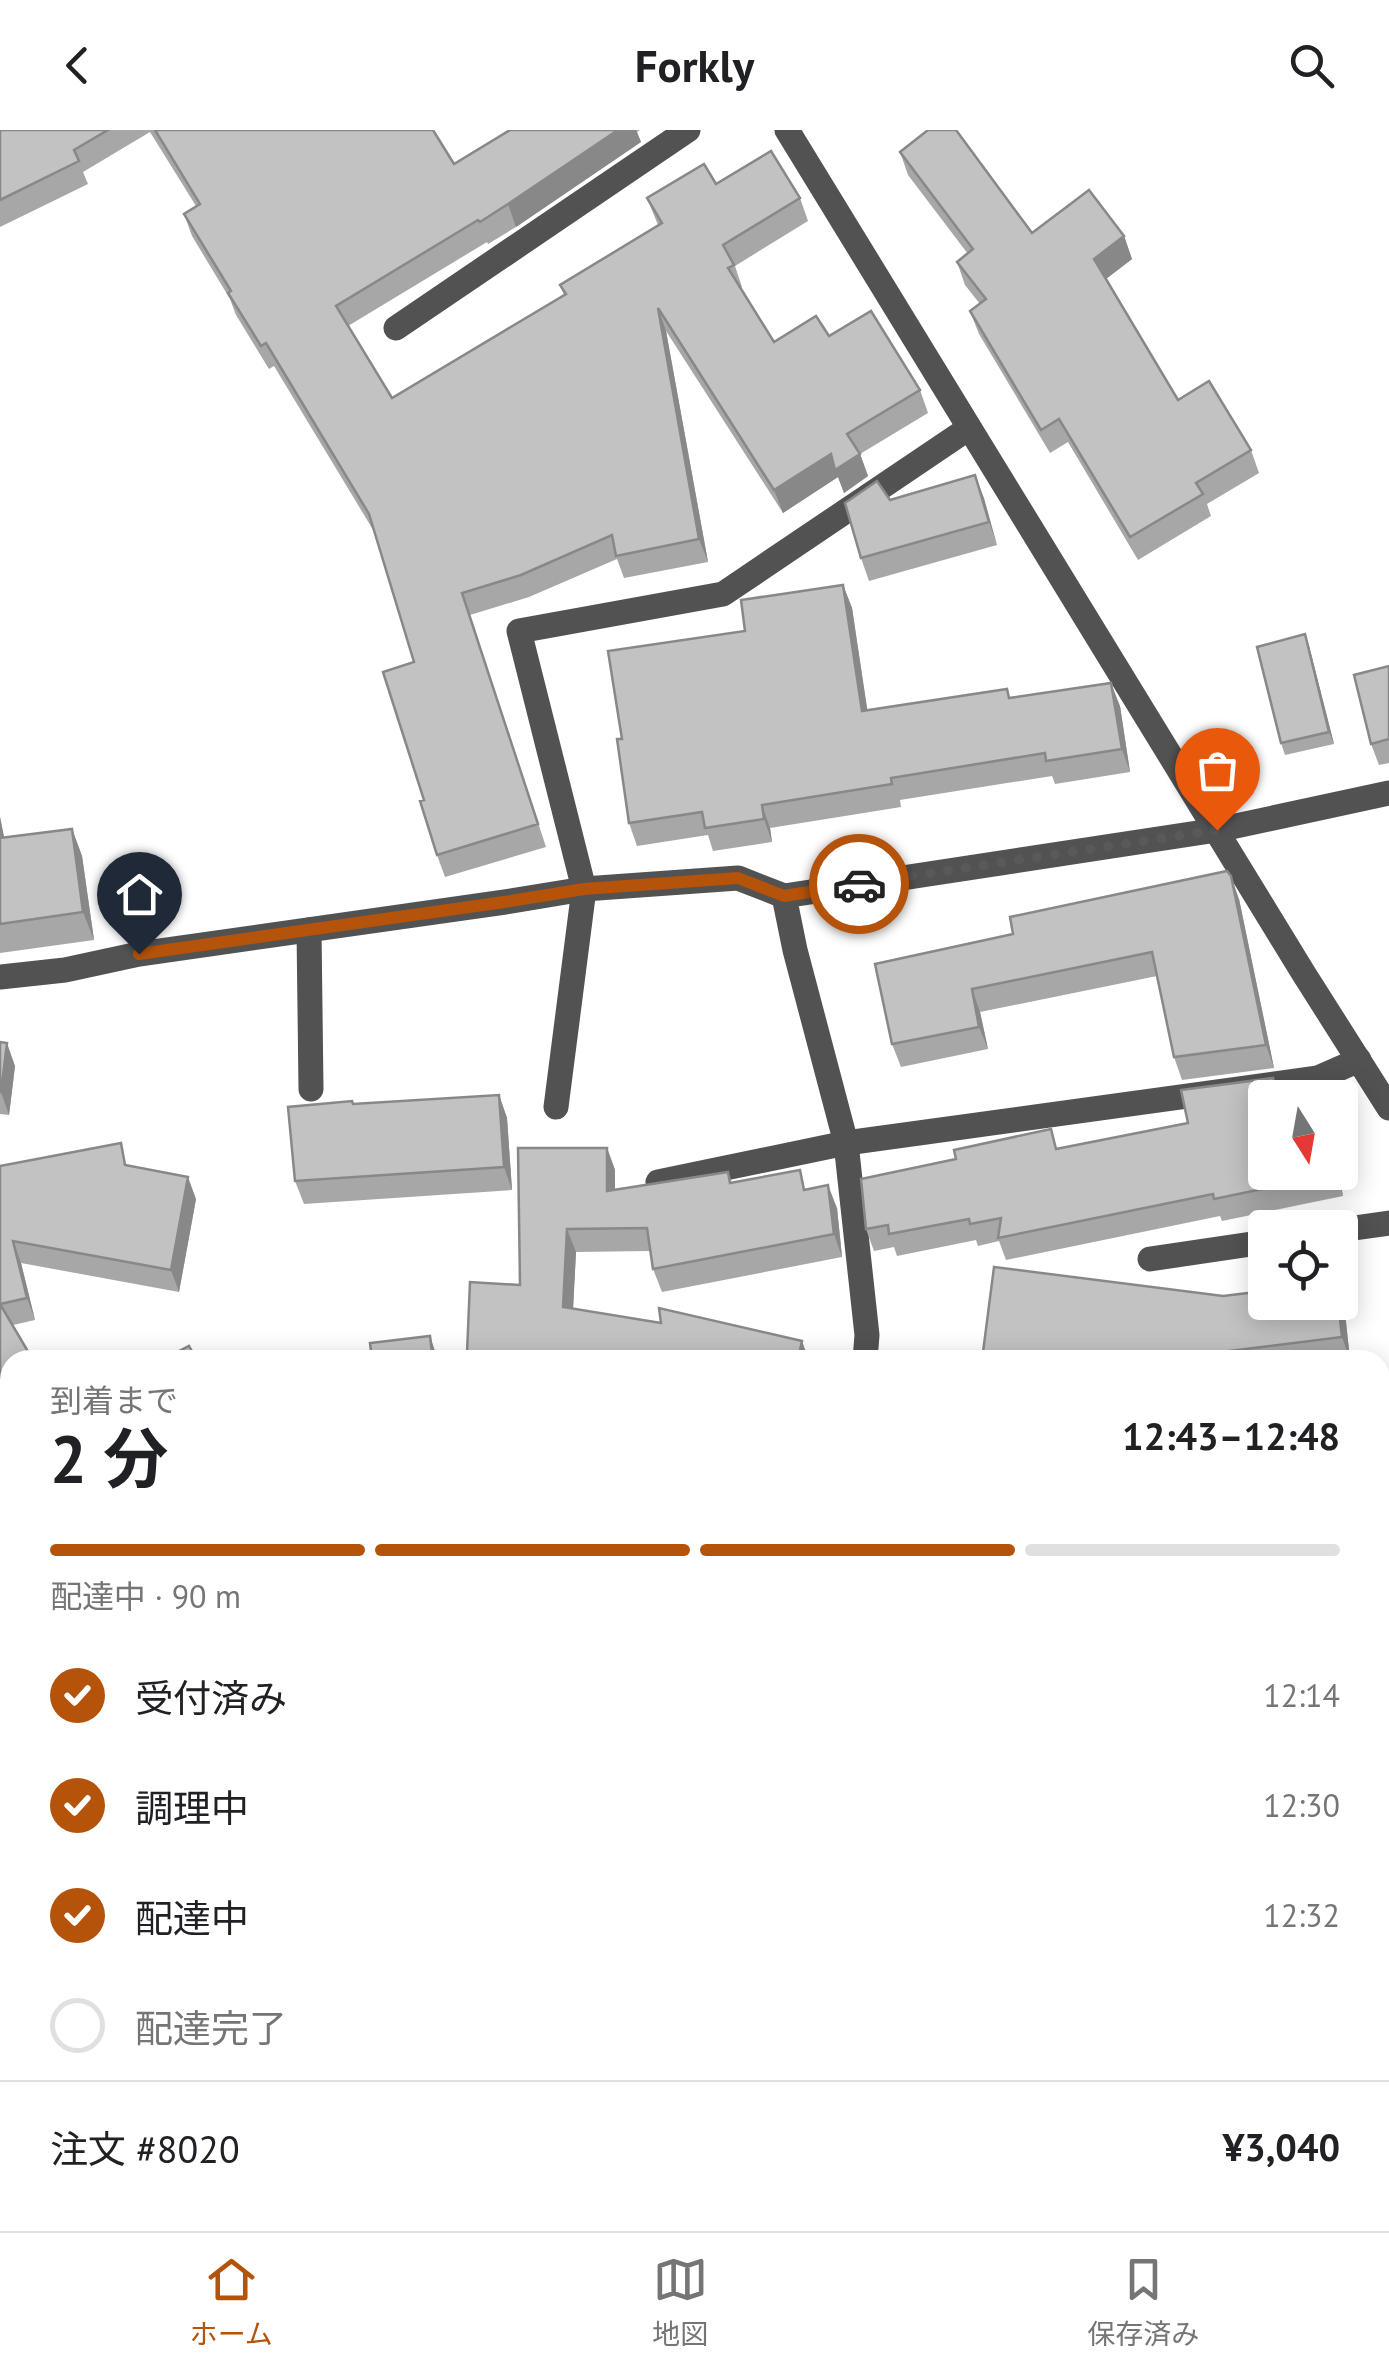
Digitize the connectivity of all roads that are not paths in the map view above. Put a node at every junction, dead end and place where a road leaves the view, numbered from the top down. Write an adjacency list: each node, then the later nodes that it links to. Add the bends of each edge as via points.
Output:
1 (688, 130): 3 (street)
2 (787, 130): 4 (street)
3 (396, 328)
4 (969, 428): 6 (street); 7 (street, via 723,594 519,632)
5 (1389, 793): 6 (street)
6 (1217, 830): 8 (street); 11 (street)
7 (584, 889): 8 (street, via 738,878); 9 (street); 13 (street)
8 (784, 896): 15 (street)
9 (309, 930): 10 (street); 12 (street)
10 (0, 978)
11 (1359, 1060): 14 (street); 15 (street, via 1318,1078)
12 (311, 1090)
13 (556, 1107)
14 (1389, 1108)
15 (846, 1143): 16 (street); 21 (street)
16 (658, 1182)
17 (1389, 1222): 18 (street)
18 (1358, 1227)
19 (1248, 1245): 20 (street)
20 (1150, 1259)
21 (866, 1350)

